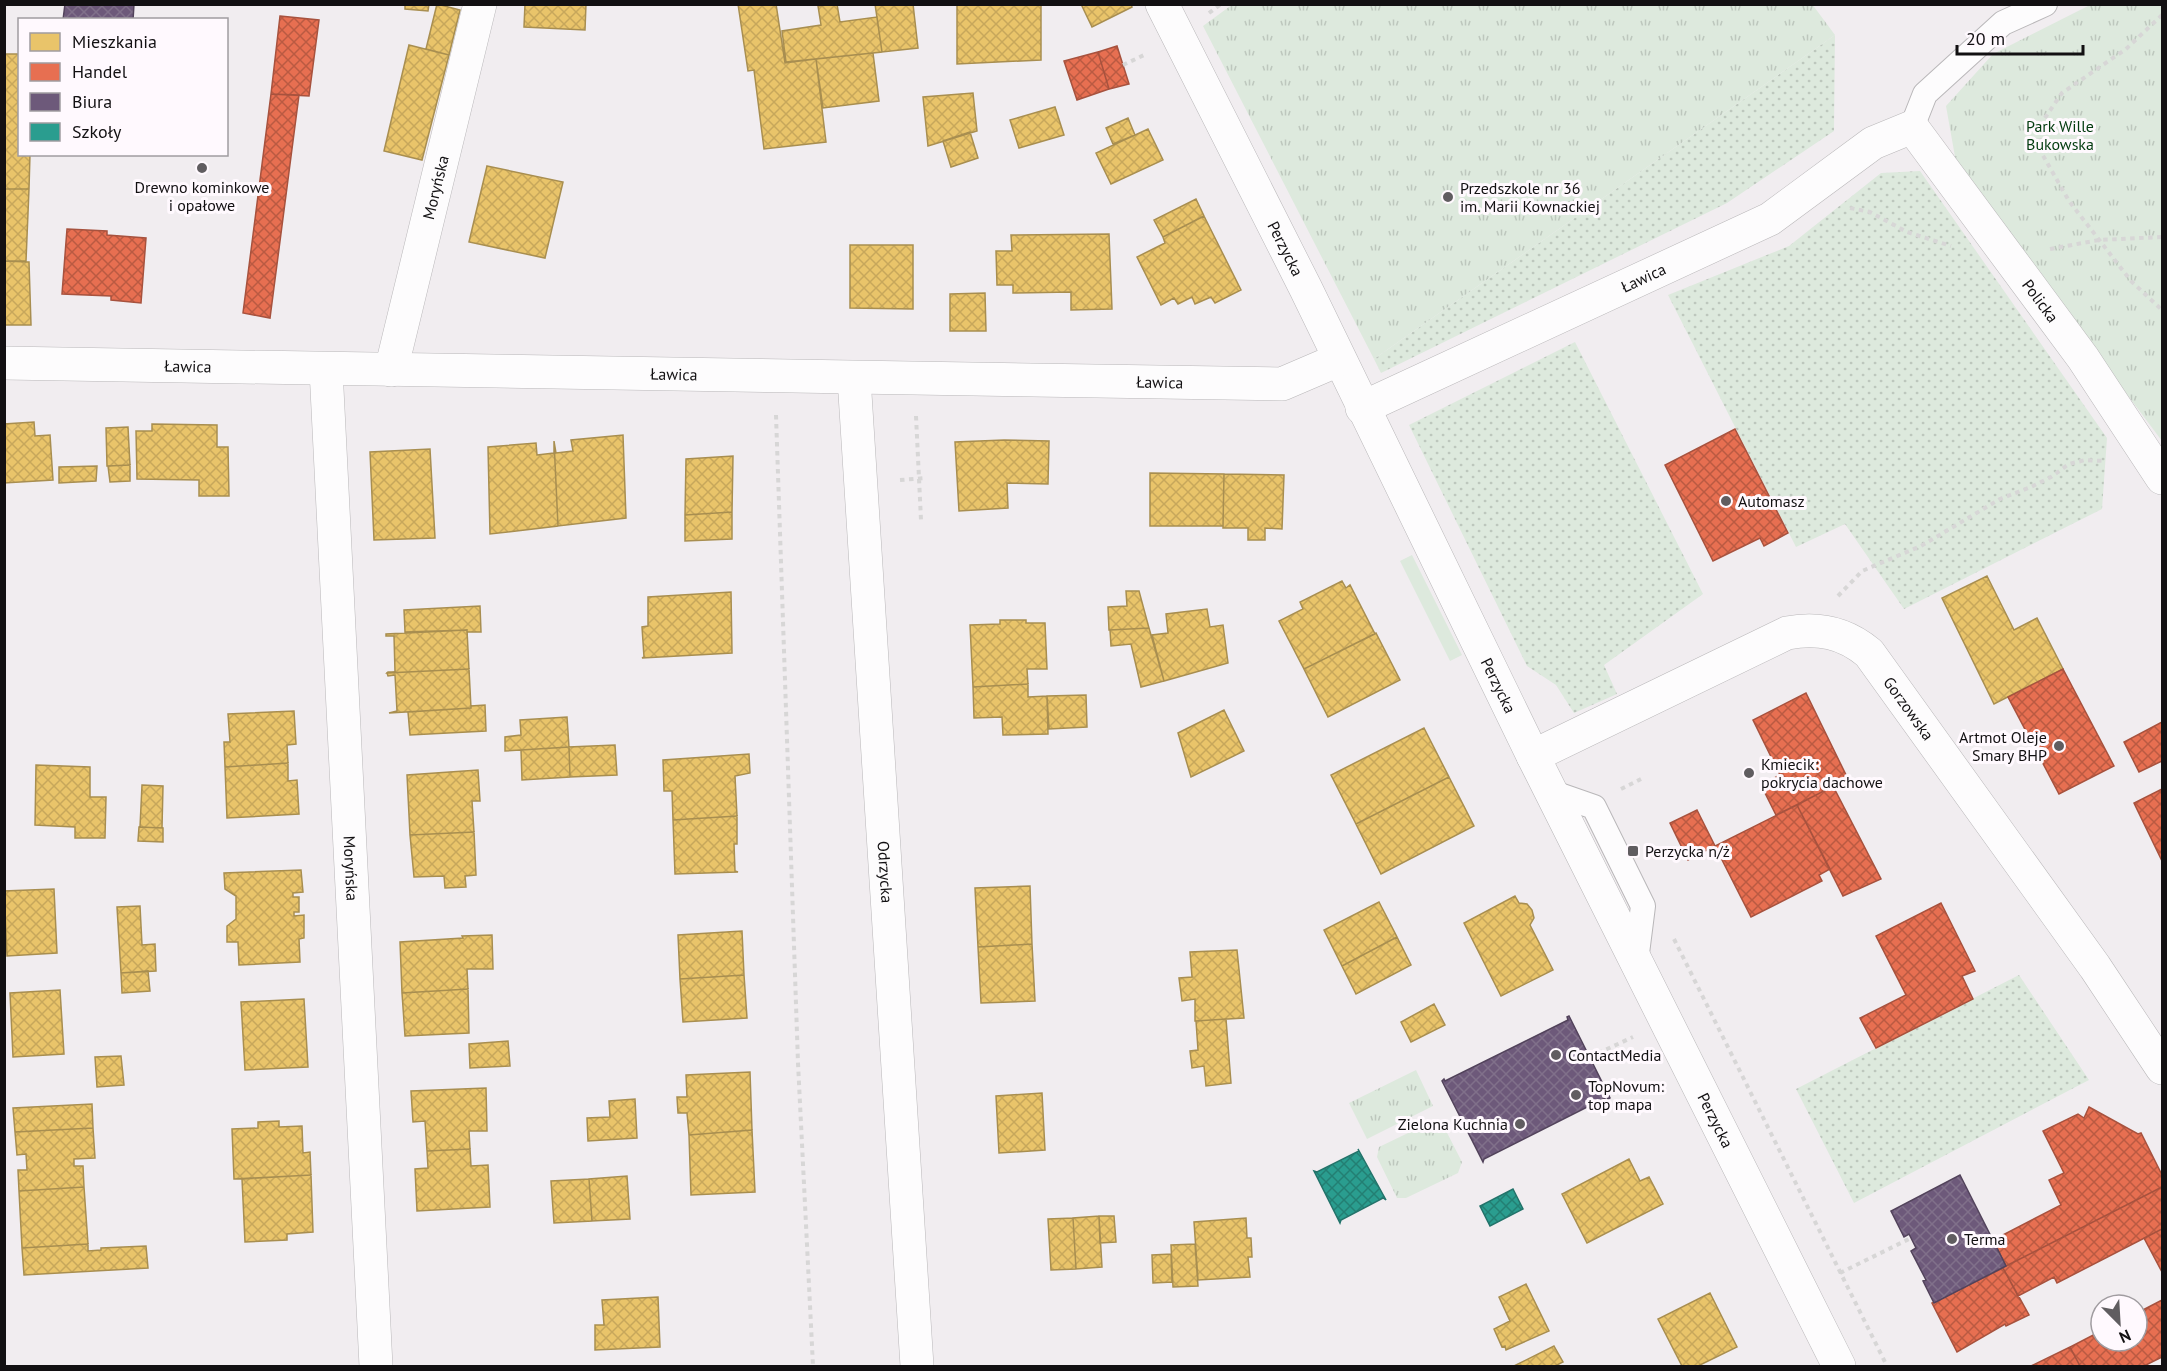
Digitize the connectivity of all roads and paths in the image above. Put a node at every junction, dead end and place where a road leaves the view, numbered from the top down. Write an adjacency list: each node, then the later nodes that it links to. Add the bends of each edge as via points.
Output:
1 (480, 4): 14 (street, Moryńska)
2 (1162, 4): 11 (street, Perzycka)
3 (2045, 4): 5 (lane, via 2003,22 1925,94)
4 (2163, 15): 8 (path, via 2126,49 2062,93 2038,128 2041,152 2069,201)
5 (1912, 127): 6 (street, Ławica, via 1873,143); 9 (street, Policka)
6 (1802, 196): 9 (path, via 1870,212 1907,232 1947,246); 16 (street, Ławica, via 1770,219)
7 (2163, 237): 8 (path)
8 (2100, 240): 9 (path, via 2024,254); 10 (path, via 2131,280)
9 (2000, 246): 19 (street, Policka, via 2083,358)
10 (2163, 310)
11 (1338, 360): 15 (street, Ławica, via 1282,384); 16 (street, Perzycka)
12 (4, 363): 13 (street, Ławica)
13 (326, 369): 14 (street, Ławica); 32 (street, Moryńska)
14 (391, 370): 15 (street, Ławica)
15 (854, 378): 34 (street, Odrzycka)
16 (1362, 408): 23 (street, Perzycka)
17 (776, 414): 33 (path, via 798,1063)
18 (916, 414): 21 (path)
19 (2141, 446): 20 (street, Policka); 22 (path, via 2104,461 2069,464 1921,546 1862,571)
20 (2163, 478)
21 (921, 520)
22 (1809, 629): 23 (street, Gorzowska, via 1764,643); 29 (street, Gorzowska, via 1839,634 1869,653)
23 (1533, 756): 35 (street, Perzycka)
24 (1641, 779): 25 (path)
25 (1620, 790)
26 (1672, 936): 31 (path)
27 (1639, 1034): 28 (path)
28 (1590, 1057)
29 (2163, 1068)
30 (1911, 1238): 31 (path)
31 (1840, 1273): 36 (path)
32 (376, 1366)
33 (813, 1366)
34 (917, 1366)
35 (1839, 1366)
36 (1887, 1366)

